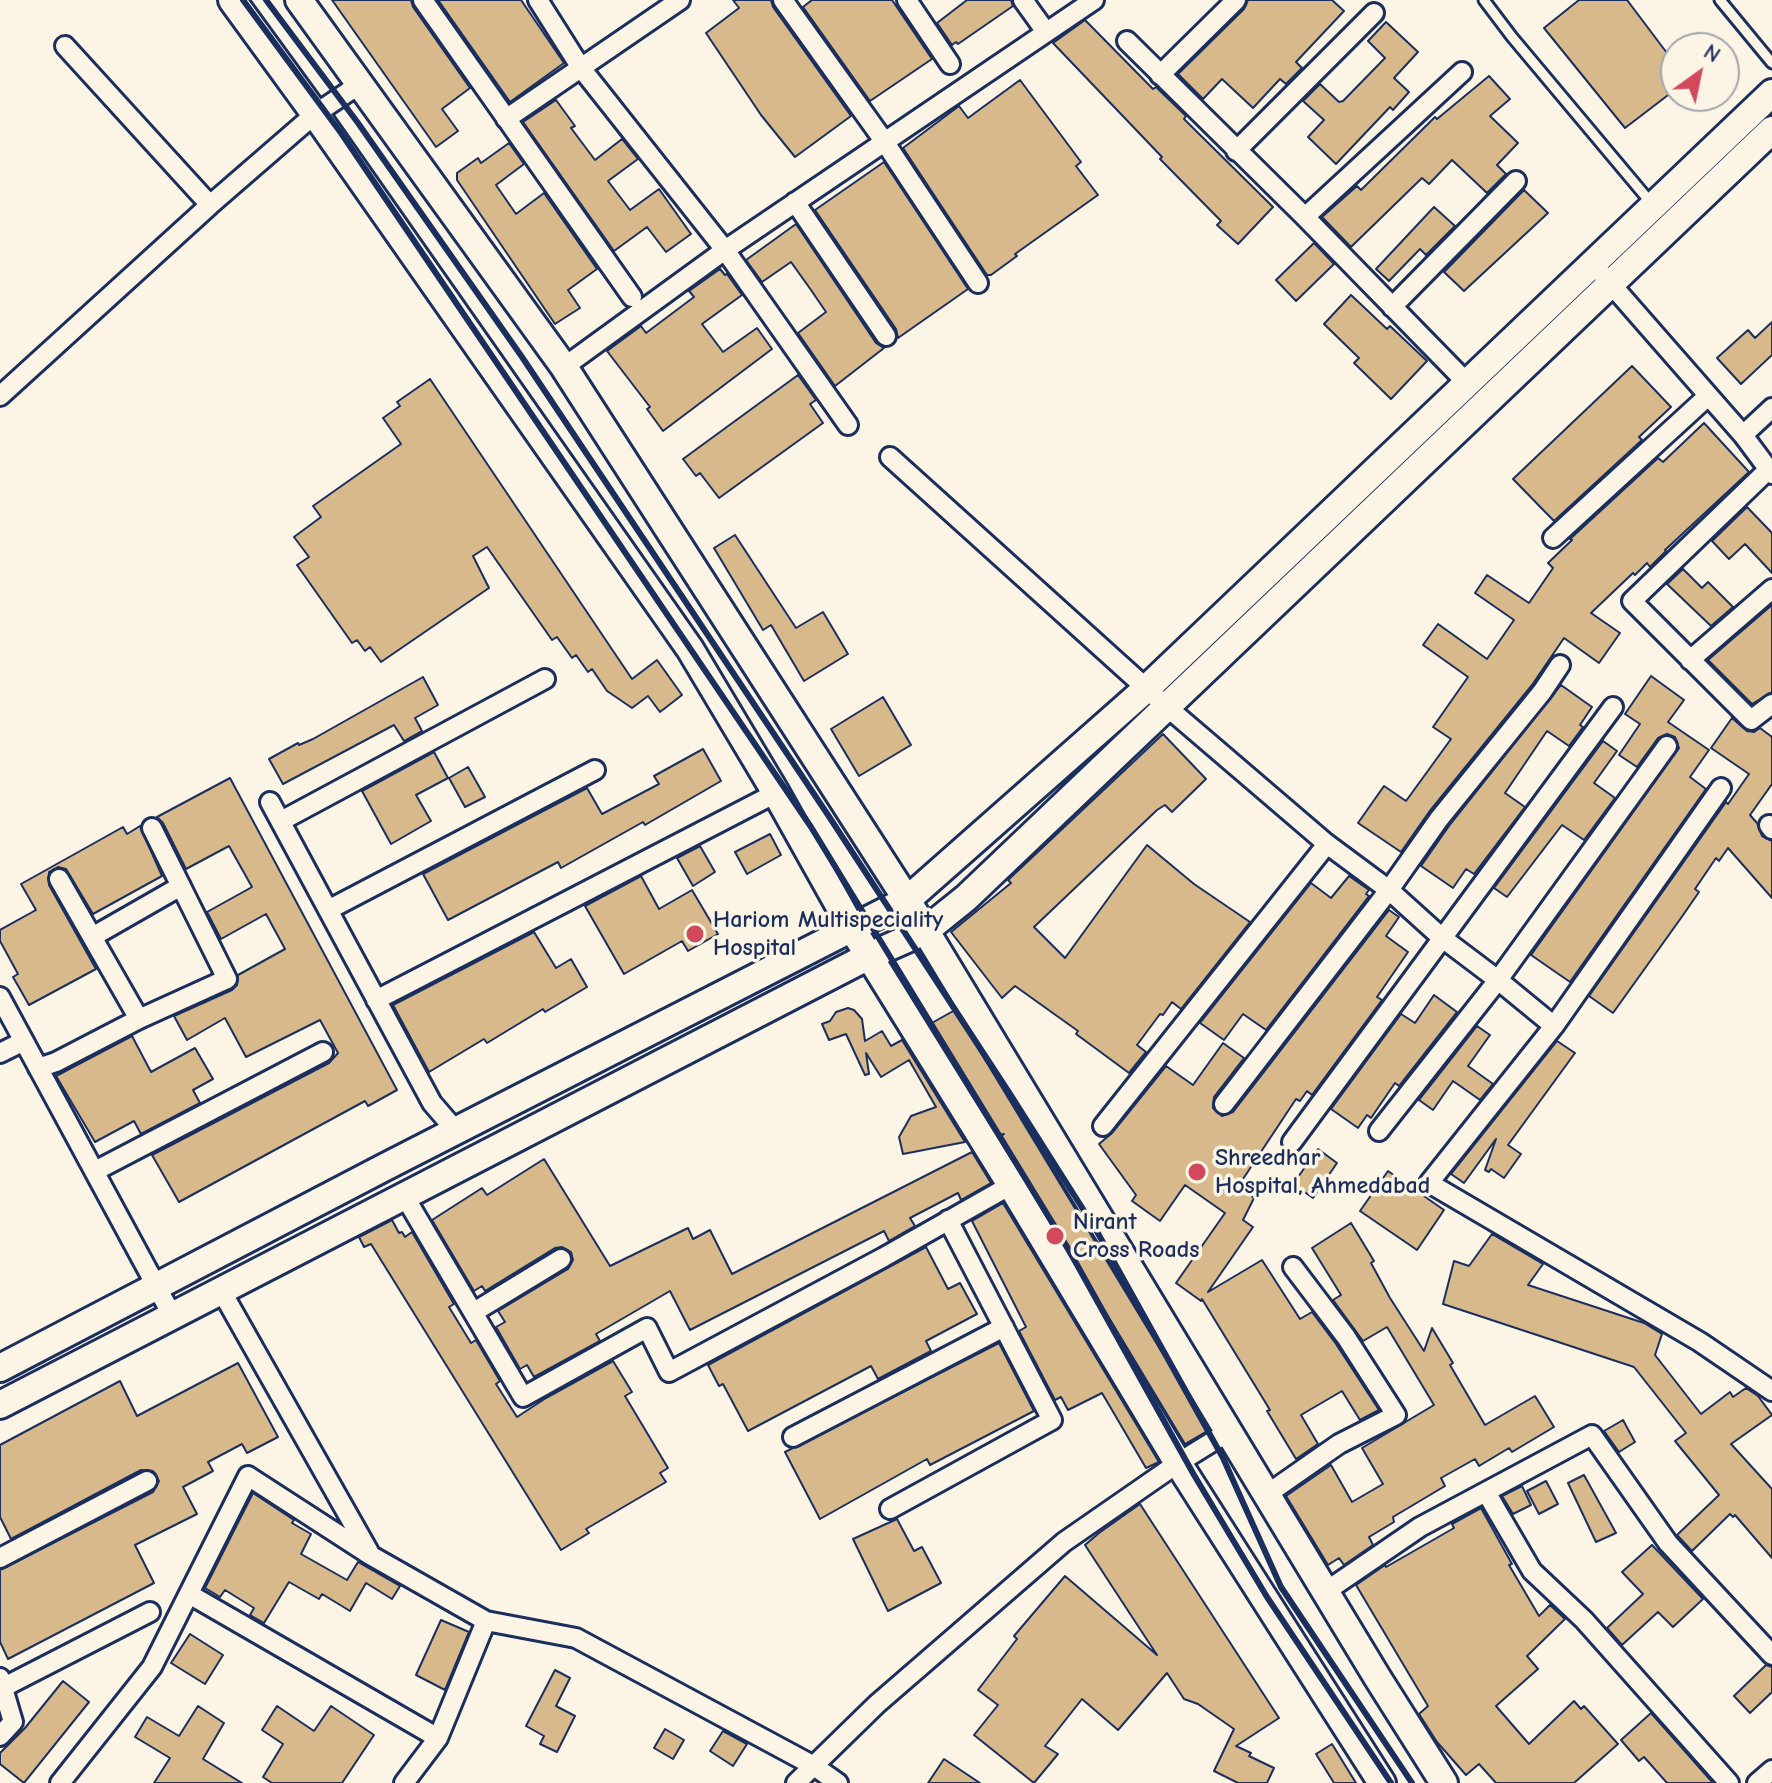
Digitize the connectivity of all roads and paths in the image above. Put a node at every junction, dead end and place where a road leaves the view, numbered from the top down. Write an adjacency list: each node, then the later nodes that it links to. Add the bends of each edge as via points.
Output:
1 (232, 0): 24 (street)
2 (299, 0): 22 (street)
3 (423, 0): 25 (street)
4 (538, 0): 19 (street)
5 (680, 0): 19 (street)
6 (783, 0): 27 (street)
7 (907, 0): 18 (street)
8 (1023, 0): 14 (street)
9 (1094, 0): 14 (street)
10 (1236, 0): 21 (street)
11 (1484, 0): 32 (lane)
12 (1720, 0): 17 (lane)
13 (1374, 13): 28 (street)
14 (1046, 32): 27 (street)
15 (1127, 41): 21 (street)
16 (65, 46): 31 (street)
17 (1772, 63)
18 (950, 64)
19 (581, 68): 25 (street); 34 (street)
20 (1462, 72): 33 (street)
21 (1160, 75): 28 (street)
22 (360, 84): 24 (street); 40 (street)
23 (1772, 93): 32 (street)
24 (315, 114): 31 (street); 61 (street, via 690,649)
25 (506, 119): 37 (street)
26 (1772, 130): 35 (street)
27 (884, 141): 30 (street); 36 (street)
28 (1236, 151): 33 (street)
29 (1516, 181): 38 (street)
30 (795, 202): 34 (street); 39 (street)
31 (210, 205): 42 (street)
32 (1654, 207): 35 (street)
33 (1305, 217): 38 (street)
34 (725, 250): 40 (street); 45 (street)
35 (1602, 275): 41 (street); 43 (street); 56 (street)
36 (978, 283)
37 (632, 297)
38 (1392, 307): 41 (street)
39 (886, 336)
40 (564, 367): 69 (street)
41 (1467, 383): 54 (street)
42 (0, 396)
43 (1708, 396): 46 (street); 49 (street)
44 (1772, 408): 46 (street)
45 (848, 425)
46 (1743, 435): 48 (street)
47 (890, 457): 54 (street)
48 (1770, 472): 51 (street, via 1632,601)
49 (1553, 538)
50 (1772, 589): 51 (street)
51 (1690, 660): 55 (street, via 1751,720)
52 (1560, 665): 68 (street)
53 (545, 679): 63 (street)
54 (1146, 689): 56 (street); 69 (street)
55 (1772, 704)
56 (1167, 707): 65 (street); 72 (street)
57 (1613, 707): 74 (street)
58 (1667, 746): 76 (street)
59 (595, 770): 70 (street)
60 (1721, 788): 80 (street)
61 (776, 793): 71 (street); 78 (street)
62 (270, 802): 63 (street)
63 (281, 821): 70 (street)
64 (152, 828): 67 (street)
65 (1327, 844): 68 (street); 86 (street)
66 (59, 879): 73 (street)
67 (181, 886): 73 (street); 79 (street, via 227,979)
68 (1389, 890): 74 (street); 85 (street)
69 (907, 900): 71 (street); 72 (street)
70 (328, 910): 78 (street)
71 (851, 927): 75 (street); 88 (street)
72 (925, 931): 75 (street); 104 (street)
73 (92, 937): 79 (street)
74 (1441, 937): 76 (street); 89 (street)
75 (869, 956): 91 (street); 92 (street)
76 (1498, 980): 80 (street); 87 (street)
77 (0, 997): 81 (street)
78 (376, 1000): 88 (street, via 432,1103)
79 (139, 1019): 84 (street)
80 (1554, 1026): 102 (street, via 1429,1183 1700,1342)
81 (24, 1041): 83 (street); 84 (street)
82 (323, 1052): 90 (street)
83 (0, 1053)
84 (38, 1068): 90 (street)
85 (1224, 1104)
86 (1103, 1126)
87 (1379, 1131)
88 (457, 1132): 96 (street)
89 (1292, 1142)
90 (95, 1171): 96 (street)
91 (1011, 1185): 93 (street); 106 (street)
92 (405, 1197): 97 (street); 98 (street)
93 (948, 1220): 98 (street, via 669,1372 647,1328 523,1397); 100 (street)
94 (561, 1259): 98 (street)
95 (1293, 1267): 109 (street, via 1396,1415 1339,1444)
96 (157, 1287): 99 (street); 101 (street)
97 (222, 1292): 99 (street); 111 (street)
98 (474, 1312)
99 (173, 1317): 103 (street)
100 (1004, 1327): 105 (street); 110 (street, via 1052,1420)
101 (0, 1368)
102 (1772, 1391)
103 (0, 1405)
104 (1228, 1432): 106 (street); 109 (street)
105 (793, 1437)
106 (1178, 1463): 121 (street, via 1064,1542 877,1704); 127 (street)
107 (147, 1481): 112 (street)
108 (1486, 1492): 113 (street, via 1420,1527); 117 (street, via 1592,1435 1668,1543); 129 (street, via 1532,1571 1584,1620)
109 (1266, 1495): 113 (street)
110 (890, 1509)
111 (370, 1555): 114 (street, via 248,1476); 116 (street)
112 (0, 1558)
113 (1325, 1592): 128 (street)
114 (189, 1594): 120 (street); 123 (street, via 152,1667)
115 (150, 1612): 118 (street)
116 (486, 1621): 120 (street); 121 (street, via 576,1638)
117 (1772, 1655)
118 (2, 1685): 119 (street, via 13,1722)
119 (0, 1736)
120 (438, 1738): 124 (street)
121 (814, 1766): 125 (street); 126 (street)
122 (1772, 1770): 130 (street)
123 (60, 1783)
124 (404, 1783)
125 (796, 1783)
126 (838, 1783)
127 (1382, 1783)
128 (1444, 1783)
129 (1729, 1783)
130 (1757, 1783)

